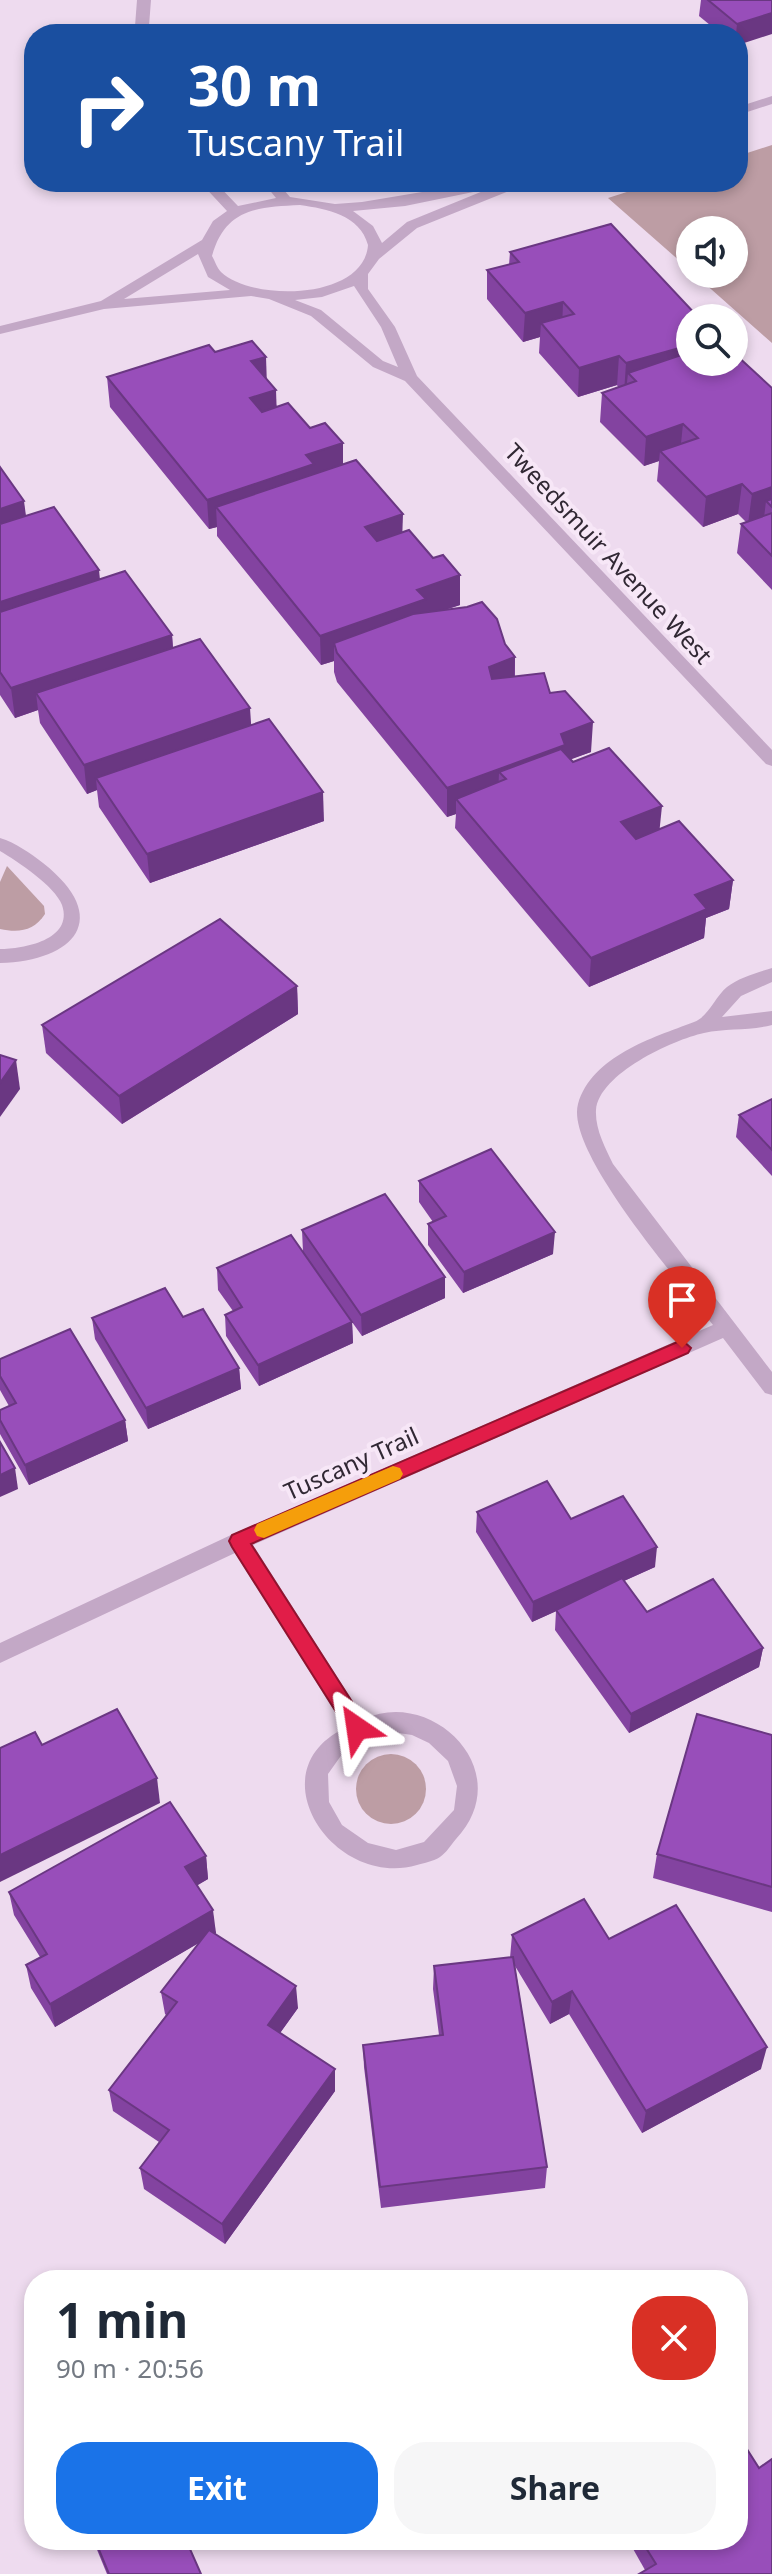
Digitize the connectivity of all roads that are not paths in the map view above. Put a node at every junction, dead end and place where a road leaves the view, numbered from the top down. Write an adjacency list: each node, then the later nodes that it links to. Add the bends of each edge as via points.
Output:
1 (144, 0): 2 (street)
2 (142, 24)
3 (772, 100): 4 (street)
4 (748, 108)
5 (217, 192): 11 (street)
6 (278, 192): 9 (street)
7 (445, 192): 10 (street, via 359,208)
8 (493, 192): 13 (street, via 412,225)
9 (287, 202): 10 (street); 11 (street)
10 (325, 205): 13 (street, via 365,225)
11 (237, 213): 12 (street, via 214,228)
12 (206, 243): 15 (street, via 214,272); 17 (street)
13 (375, 256): 14 (street)
14 (361, 275): 16 (street, via 339,289); 19 (street, Tweedsmuir Avenue West, via 361,289 388,327)
15 (250, 293): 16 (street); 17 (street)
16 (276, 298): 19 (street, Tweedsmuir Avenue West, via 316,313 378,364)
17 (104, 305): 18 (street)
18 (0, 330)
19 (410, 378): 20 (street, Tweedsmuir Avenue West)
20 (772, 760)
21 (0, 842): 22 (street, via 64,892 72,905 72,921 50,945 33,953)
22 (0, 956)
23 (772, 975): 25 (street, via 734,991)
24 (772, 1018): 25 (street)
25 (704, 1026): 26 (street, via 642,1051 602,1079 588,1103 590,1134 605,1168)
26 (726, 1328): 27 (street); 28 (street, Tuscany Trail)
27 (772, 1387)
28 (239, 1541): 29 (street, Tuscany Trail); 30 (street)
29 (0, 1653)
30 (357, 1728): 30 (street, via 338,1740 316,1778 323,1821 358,1852 405,1858 429,1851 464,1815 469,1791 465,1768 453,1747 433,1731 409,1722)

